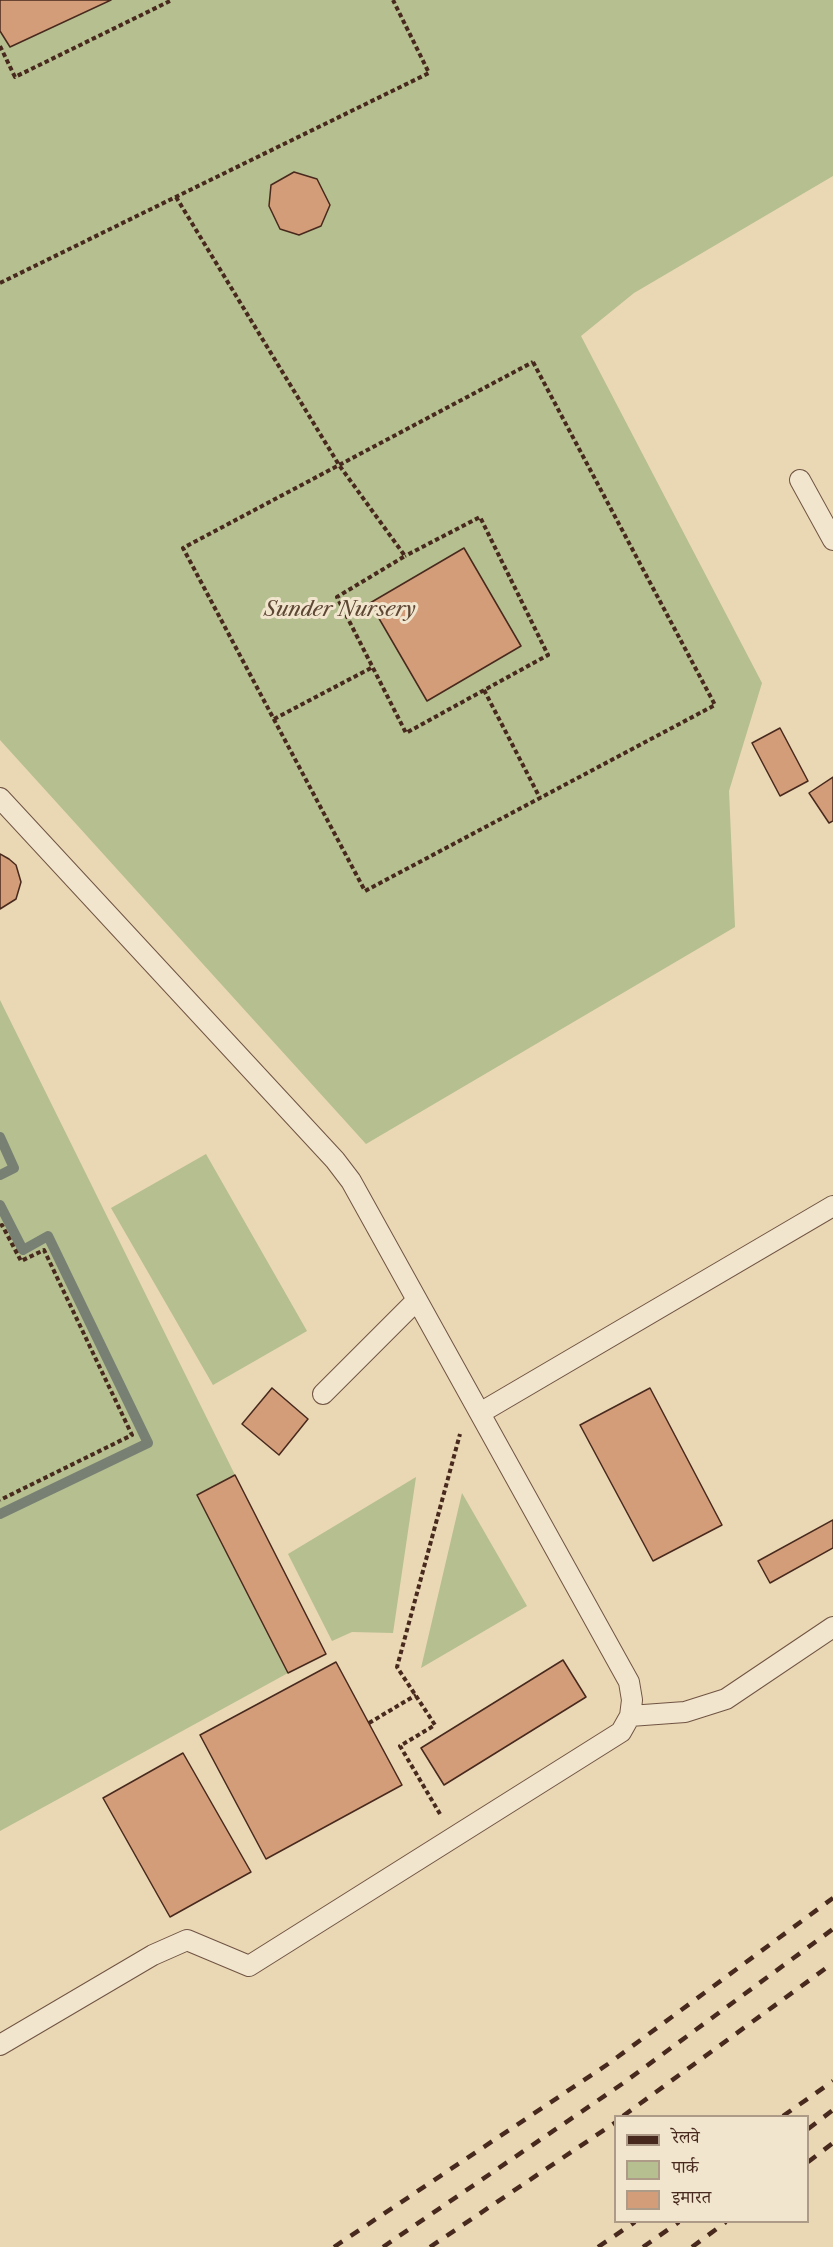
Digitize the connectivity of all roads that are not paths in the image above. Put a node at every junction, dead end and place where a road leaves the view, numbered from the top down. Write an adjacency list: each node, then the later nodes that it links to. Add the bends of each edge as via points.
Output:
1 (800, 480): 2 (lane)
2 (833, 540)
3 (0, 798): 5 (lane, via 335,1160 351,1181)
4 (833, 1206): 7 (lane)
5 (417, 1299): 6 (lane); 7 (lane)
6 (323, 1394)
7 (480, 1413): 9 (lane, via 629,1682)
8 (833, 1627): 9 (lane, via 726,1699 685,1712)
9 (630, 1716): 10 (lane, via 621,1732 249,1966 187,1940 153,1955)
10 (0, 2046)

